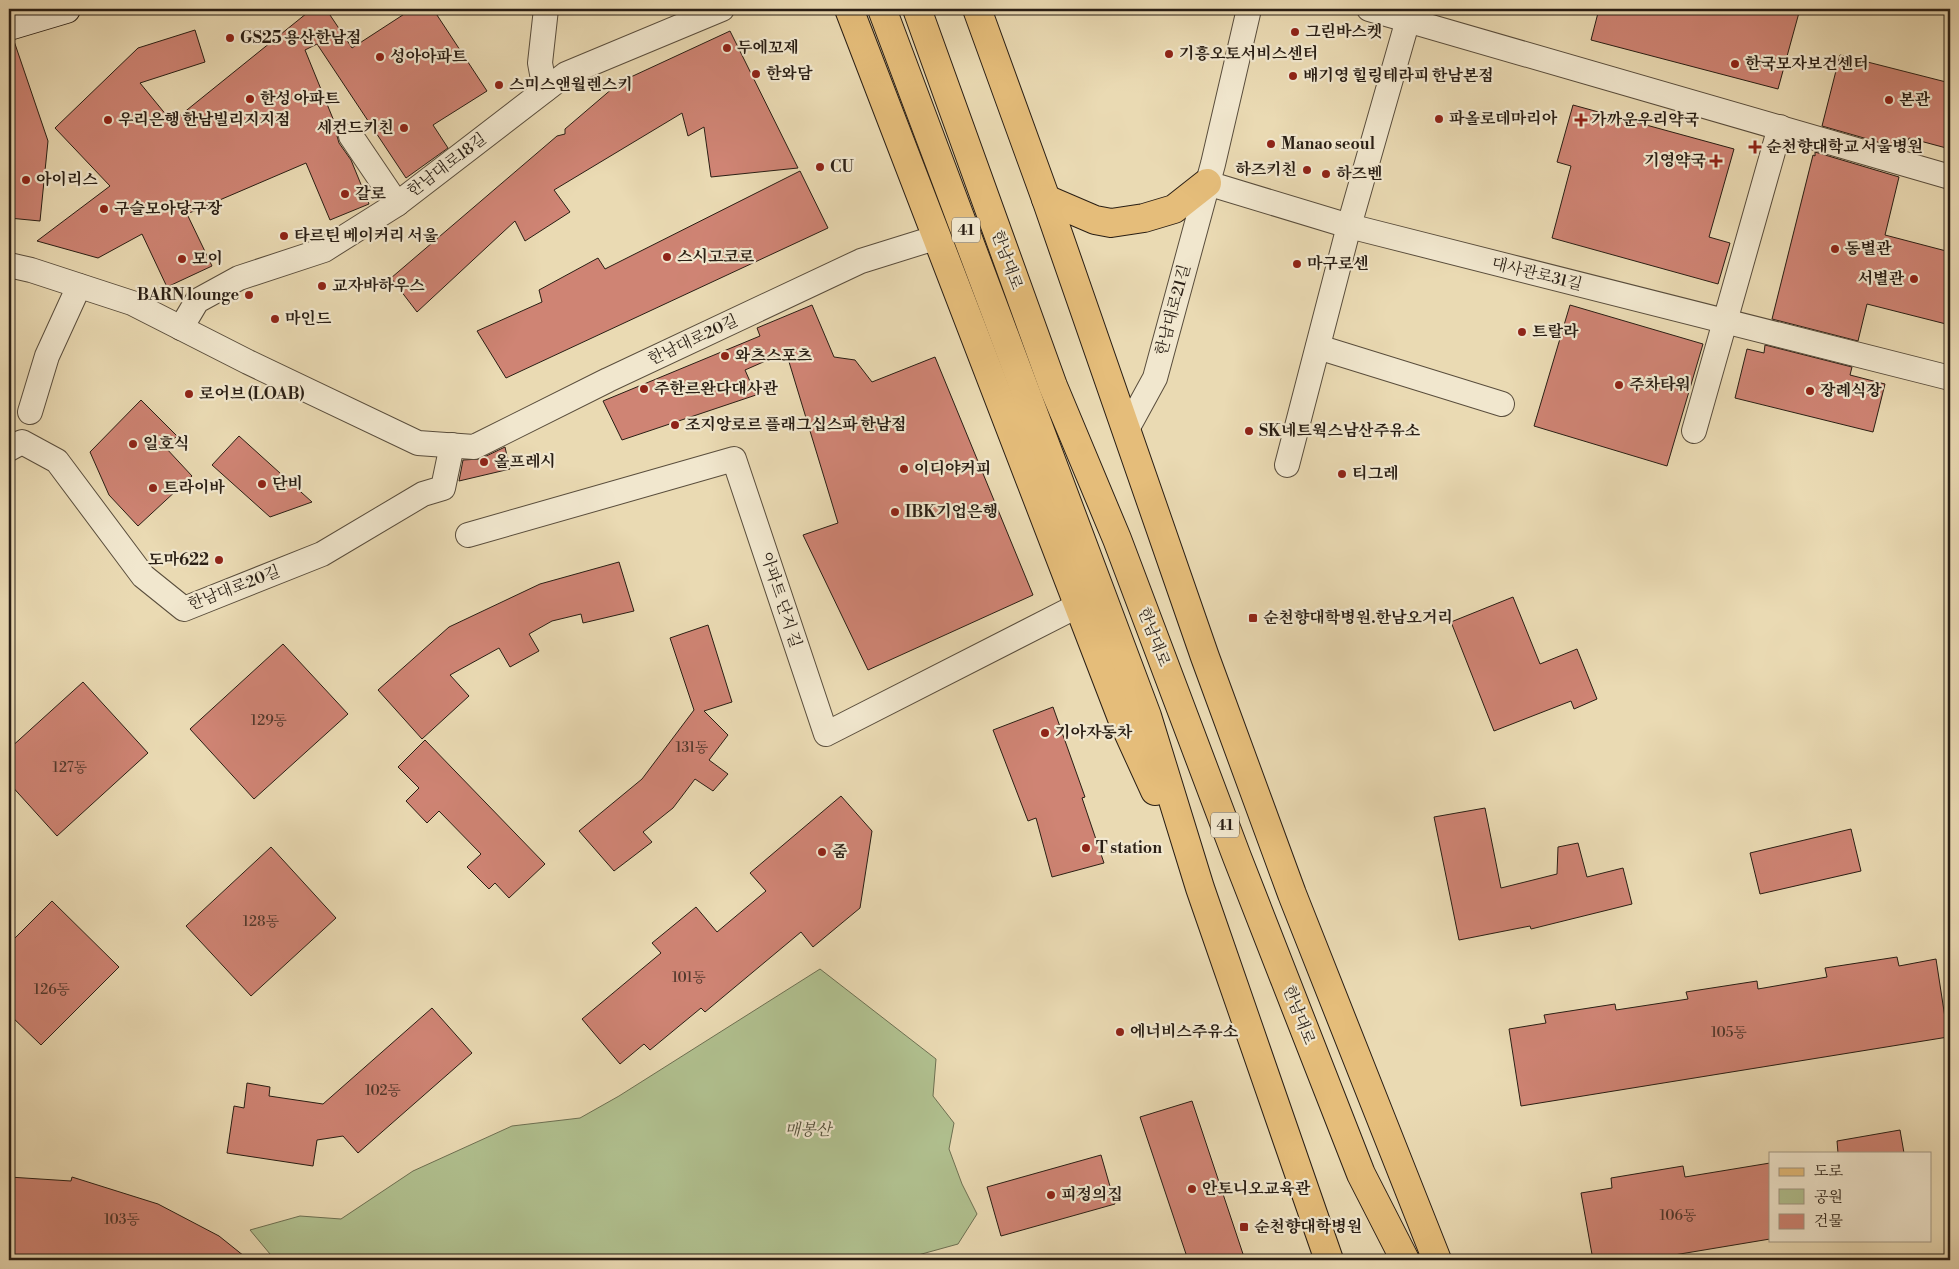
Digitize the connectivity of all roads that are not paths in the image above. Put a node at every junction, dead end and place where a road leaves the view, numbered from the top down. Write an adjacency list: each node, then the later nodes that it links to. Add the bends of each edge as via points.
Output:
1 (66, 9): 11 (main road)
2 (546, 9): 12 (street, via 540,62)
3 (722, 9): 12 (street, 한남대로18길, via 566,74)
4 (849, 9): 20 (main road)
5 (882, 9): 36 (main road, 한남대로 / 41, via 1147,716)
6 (917, 9): 38 (main road, 한남대로 / 41, via 1053,386 1117,539 1361,1174)
7 (976, 9): 17 (main road)
8 (1249, 9): 16 (street, 한남대로21길)
9 (1368, 9): 10 (street)
10 (1410, 15): 13 (street); 19 (street)
11 (9, 26)
12 (545, 90): 18 (street, 한남대로18길)
13 (1780, 127): 15 (street); 23 (street)
14 (351, 136): 18 (street)
15 (1950, 177)
16 (1207, 183): 17 (main road, via 1174,209 1111,223 1095,220); 19 (street); 30 (street, 한남대로21길, via 1155,378)
17 (1046, 199): 30 (main road)
18 (397, 204): 24 (street, 한남대로18길, via 324,250 239,278 197,301)
19 (1349, 226): 23 (street, 대사관로31길); 25 (street)
20 (938, 237): 31 (street, 한남대로20길, via 861,262 608,380 474,447); 35 (main road)
21 (9, 265): 22 (street, 한남대로20길)
22 (80, 286): 24 (street, 한남대로20길, via 132,303); 28 (street, via 46,356)
23 (1725, 321): 26 (street, 대사관로31길); 29 (street)
24 (180, 328): 31 (street, 한남대로20길, via 418,443)
25 (1318, 347): 27 (street); 33 (street)
26 (1950, 378)
27 (1502, 404)
28 (30, 412)
29 (1694, 431)
30 (1126, 432): 39 (main road, via 1292,894)
31 (452, 445): 32 (street, 한남대로20길, via 443,488 423,494 322,554 184,609 143,576 58,461 22,442)
32 (9, 449)
33 (1287, 465)
34 (468, 535): 35 (street, 아파트 단지 길, via 734,459 826,734)
35 (1079, 605): 36 (main road, via 1122,721)
36 (1200, 888): 37 (main road, 한남대로 / 41)
37 (1329, 1260)
38 (1404, 1260)
39 (1437, 1260)

